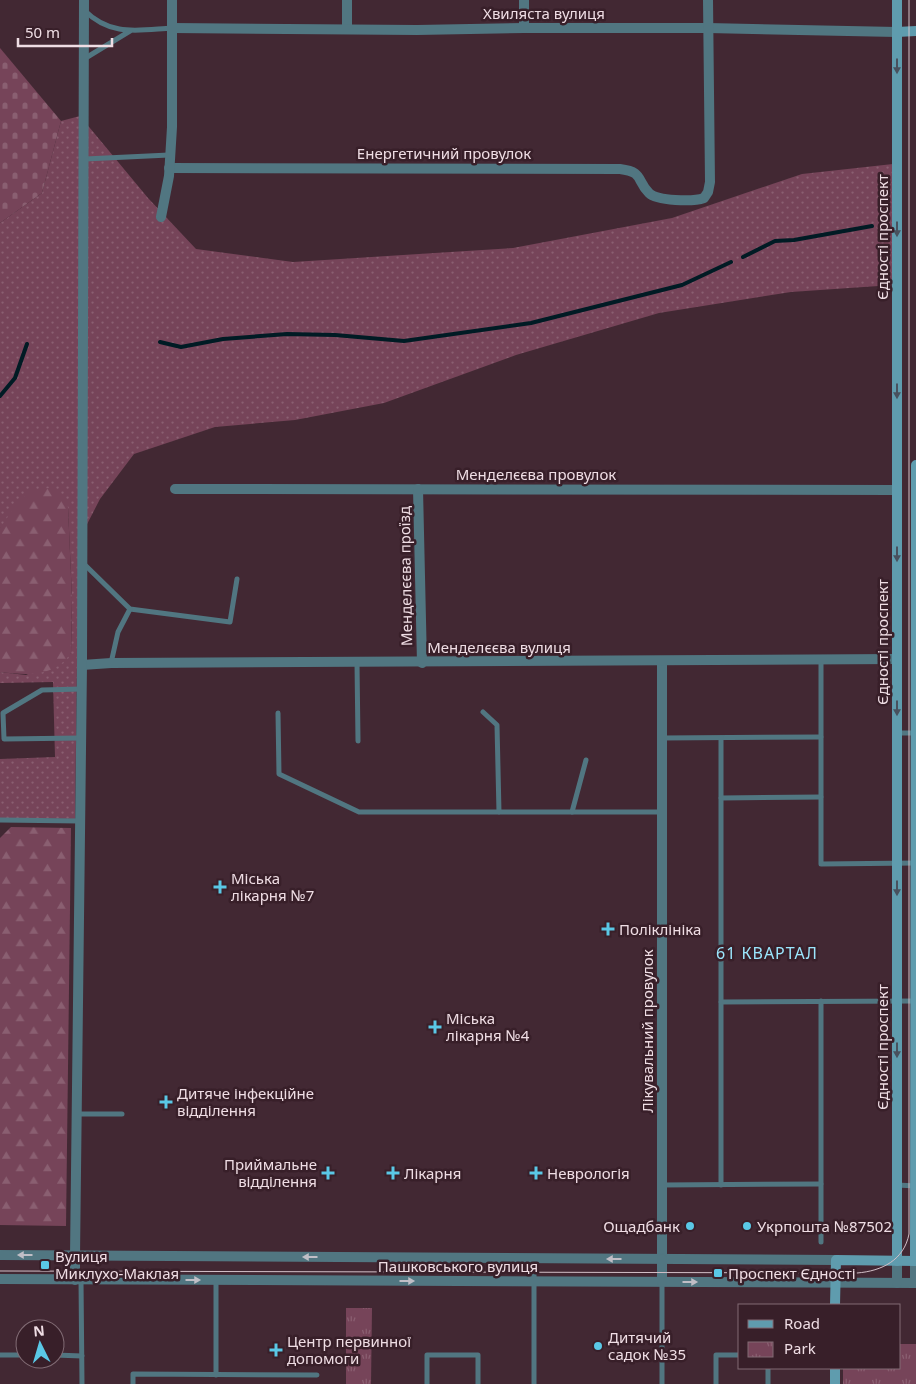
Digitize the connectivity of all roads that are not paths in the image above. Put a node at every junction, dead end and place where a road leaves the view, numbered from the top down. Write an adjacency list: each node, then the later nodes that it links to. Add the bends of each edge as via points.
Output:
1 (172, 0): 7 (street)
2 (347, 0): 10 (street)
3 (524, 0): 8 (street)
4 (708, 0): 9 (street)
5 (897, 0): 13 (main road, Єдності проспект)
6 (84, 5): 11 (lane, via 93,19 103,25); 14 (street)
7 (172, 28): 10 (street, Хвиляста вулиця); 11 (lane); 15 (street)
8 (524, 28): 9 (street, Хвиляста вулиця); 10 (street, Хвиляста вулиця)
9 (708, 28): 13 (street, Хвиляста вулиця); 17 (street, Енергетичний провулок, via 710,175 706,196 697,200 658,197 648,192 638,175 631,170 620,169)
10 (347, 29)
11 (130, 31): 14 (lane)
12 (916, 31): 13 (main road, Хвиляста вулиця)
13 (897, 32): 22 (main road, Єдності проспект, one-way to 22)
14 (84, 59): 16 (street)
15 (169, 155): 16 (lane); 17 (street)
16 (85, 159): 23 (street)
17 (169, 168): 18 (street)
18 (160, 217)
19 (916, 465): 27 (main road)
20 (175, 488): 21 (street, Менделєєва провулок)
21 (418, 490): 22 (street, Менделєєва провулок); 31 (street, Менделєєва проїзд)
22 (897, 490): 26 (main road, Єдності проспект, one-way to 26)
23 (81, 561): 25 (lane); 33 (street)
24 (237, 579): 25 (lane, via 230,622)
25 (130, 609): 32 (lane, via 118,632)
26 (897, 659): 27 (main road, Менделєєва вулиця); 28 (street, Менделєєва вулиця); 37 (main road, Єдності проспект, one-way to 37)
27 (916, 659): 38 (main road)
28 (821, 660): 29 (street, Менделєєва вулиця); 39 (lane)
29 (662, 661): 31 (street, Менделєєва вулиця); 41 (street, Лікувальний провулок)
30 (357, 663): 31 (street, Менделєєва вулиця); 32 (street, Менделєєва вулиця); 43 (lane)
31 (422, 663)
32 (111, 664): 33 (street, Менделєєва вулиця)
33 (82, 665): 34 (street)
34 (82, 689): 40 (street); 40 (lane, via 42,690 3,713 4,739)
35 (483, 712): 47 (lane, via 497,724)
36 (278, 713): 47 (lane, via 279,774 359,812)
37 (897, 733): 38 (lane); 53 (main road, Єдності проспект)
38 (916, 733): 52 (main road)
39 (821, 737): 42 (lane); 45 (lane)
40 (81, 738): 51 (street)
41 (662, 738): 42 (lane); 49 (street, Лікувальний провулок)
42 (721, 738): 46 (lane)
43 (358, 741)
44 (586, 760): 48 (lane)
45 (822, 797): 46 (lane); 53 (lane, via 821,864)
46 (721, 798): 57 (lane)
47 (499, 812): 48 (lane)
48 (572, 812): 49 (lane)
49 (662, 812): 61 (street, Лікувальний провулок)
50 (0, 820): 51 (lane)
51 (80, 821): 58 (street)
52 (916, 863): 53 (lane); 56 (main road)
53 (897, 864): 55 (main road, Єдності проспект, one-way to 55)
54 (822, 1001): 55 (lane); 57 (lane); 60 (lane)
55 (897, 1001): 56 (lane); 63 (main road, Єдності проспект, one-way to 63)
56 (915, 1001): 64 (main road)
57 (721, 1002): 62 (lane)
58 (77, 1114): 59 (lane); 67 (street)
59 (122, 1114)
60 (821, 1184): 62 (lane); 65 (lane)
61 (662, 1185): 62 (lane); 69 (street, Лікувальний провулок)
62 (721, 1185)
63 (897, 1185): 64 (lane); 71 (main road, Єдності проспект)
64 (916, 1186): 72 (main road)
65 (821, 1242)
66 (0, 1255): 67 (street, Пашковського вулиця, one-way to 66)
67 (75, 1256): 68 (street, Пашковського вулиця, one-way to 67); 74 (street)
68 (534, 1258): 69 (street, Пашковського вулиця, one-way to 68); 76 (lane)
69 (662, 1259): 70 (street, Пашковського вулиця); 77 (street, Лікувальний провулок)
70 (836, 1260): 71 (main road, Пашковського вулиця); 78 (main road)
71 (897, 1261): 72 (main road, Пашковського вулиця); 79 (street, Єдності проспект)
72 (916, 1261): 80 (street)
73 (0, 1279): 74 (street, Пашковського вулиця)
74 (78, 1280): 75 (street, Пашковського вулиця, one-way to 75); 86 (lane)
75 (216, 1280): 76 (street, Пашковського вулиця, one-way to 76); 89 (lane)
76 (534, 1282): 77 (street, Пашковського вулиця); 95 (lane)
77 (662, 1282): 78 (street, Пашковського вулиця, one-way to 78); 96 (lane)
78 (836, 1283): 79 (street, Пашковського вулиця); 81 (main road)
79 (897, 1283): 80 (street, Пашковського вулиця)
80 (916, 1283)
81 (835, 1304)
82 (0, 1355): 83 (lane)
83 (15, 1355)
84 (65, 1355): 86 (lane)
85 (738, 1355): 97 (lane, via 716,1355)
86 (82, 1356): 91 (lane)
87 (768, 1369): 98 (lane)
88 (835, 1369): 99 (main road)
89 (216, 1374): 90 (lane); 92 (lane, via 133,1374)
90 (317, 1375)
91 (82, 1384)
92 (133, 1384)
93 (427, 1384): 94 (lane, via 427,1355 478,1354)
94 (478, 1384)
95 (534, 1384)
96 (662, 1384)
97 (716, 1384)
98 (768, 1384)
99 (835, 1384)

